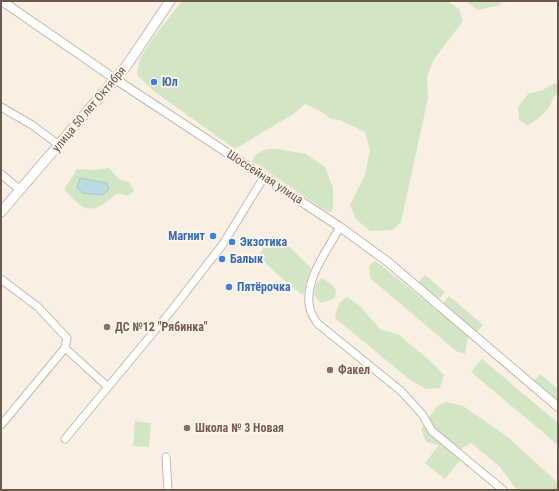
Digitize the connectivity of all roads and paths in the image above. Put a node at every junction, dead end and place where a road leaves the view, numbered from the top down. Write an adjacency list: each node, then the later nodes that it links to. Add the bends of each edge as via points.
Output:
1 (2, 1): 3 (street, Шоссейная улица)
2 (170, 1): 3 (main road, улица 50 лет Октября)
3 (115, 79): 5 (main road, улица 50 лет Октября); 7 (street, Шоссейная улица)
4 (1, 107): 5 (street)
5 (59, 145): 8 (main road, улица 50 лет Октября)
6 (1, 174): 8 (street)
7 (264, 177): 10 (street, Шоссейная улица); 13 (street, via 223,244)
8 (20, 190): 9 (main road, улица 50 лет Октября)
9 (1, 212)
10 (340, 227): 14 (street, Шоссейная улица, via 388,262); 19 (street, via 313,277 308,293 310,311 314,318 401,391 422,414 432,431)
11 (1, 279): 12 (street, via 38,308 67,338)
12 (65, 348): 13 (street); 15 (street)
13 (108, 387): 16 (street)
14 (558, 407)
15 (1, 425)
16 (65, 439)
17 (166, 457): 18 (street)
18 (168, 490)
19 (504, 490)

